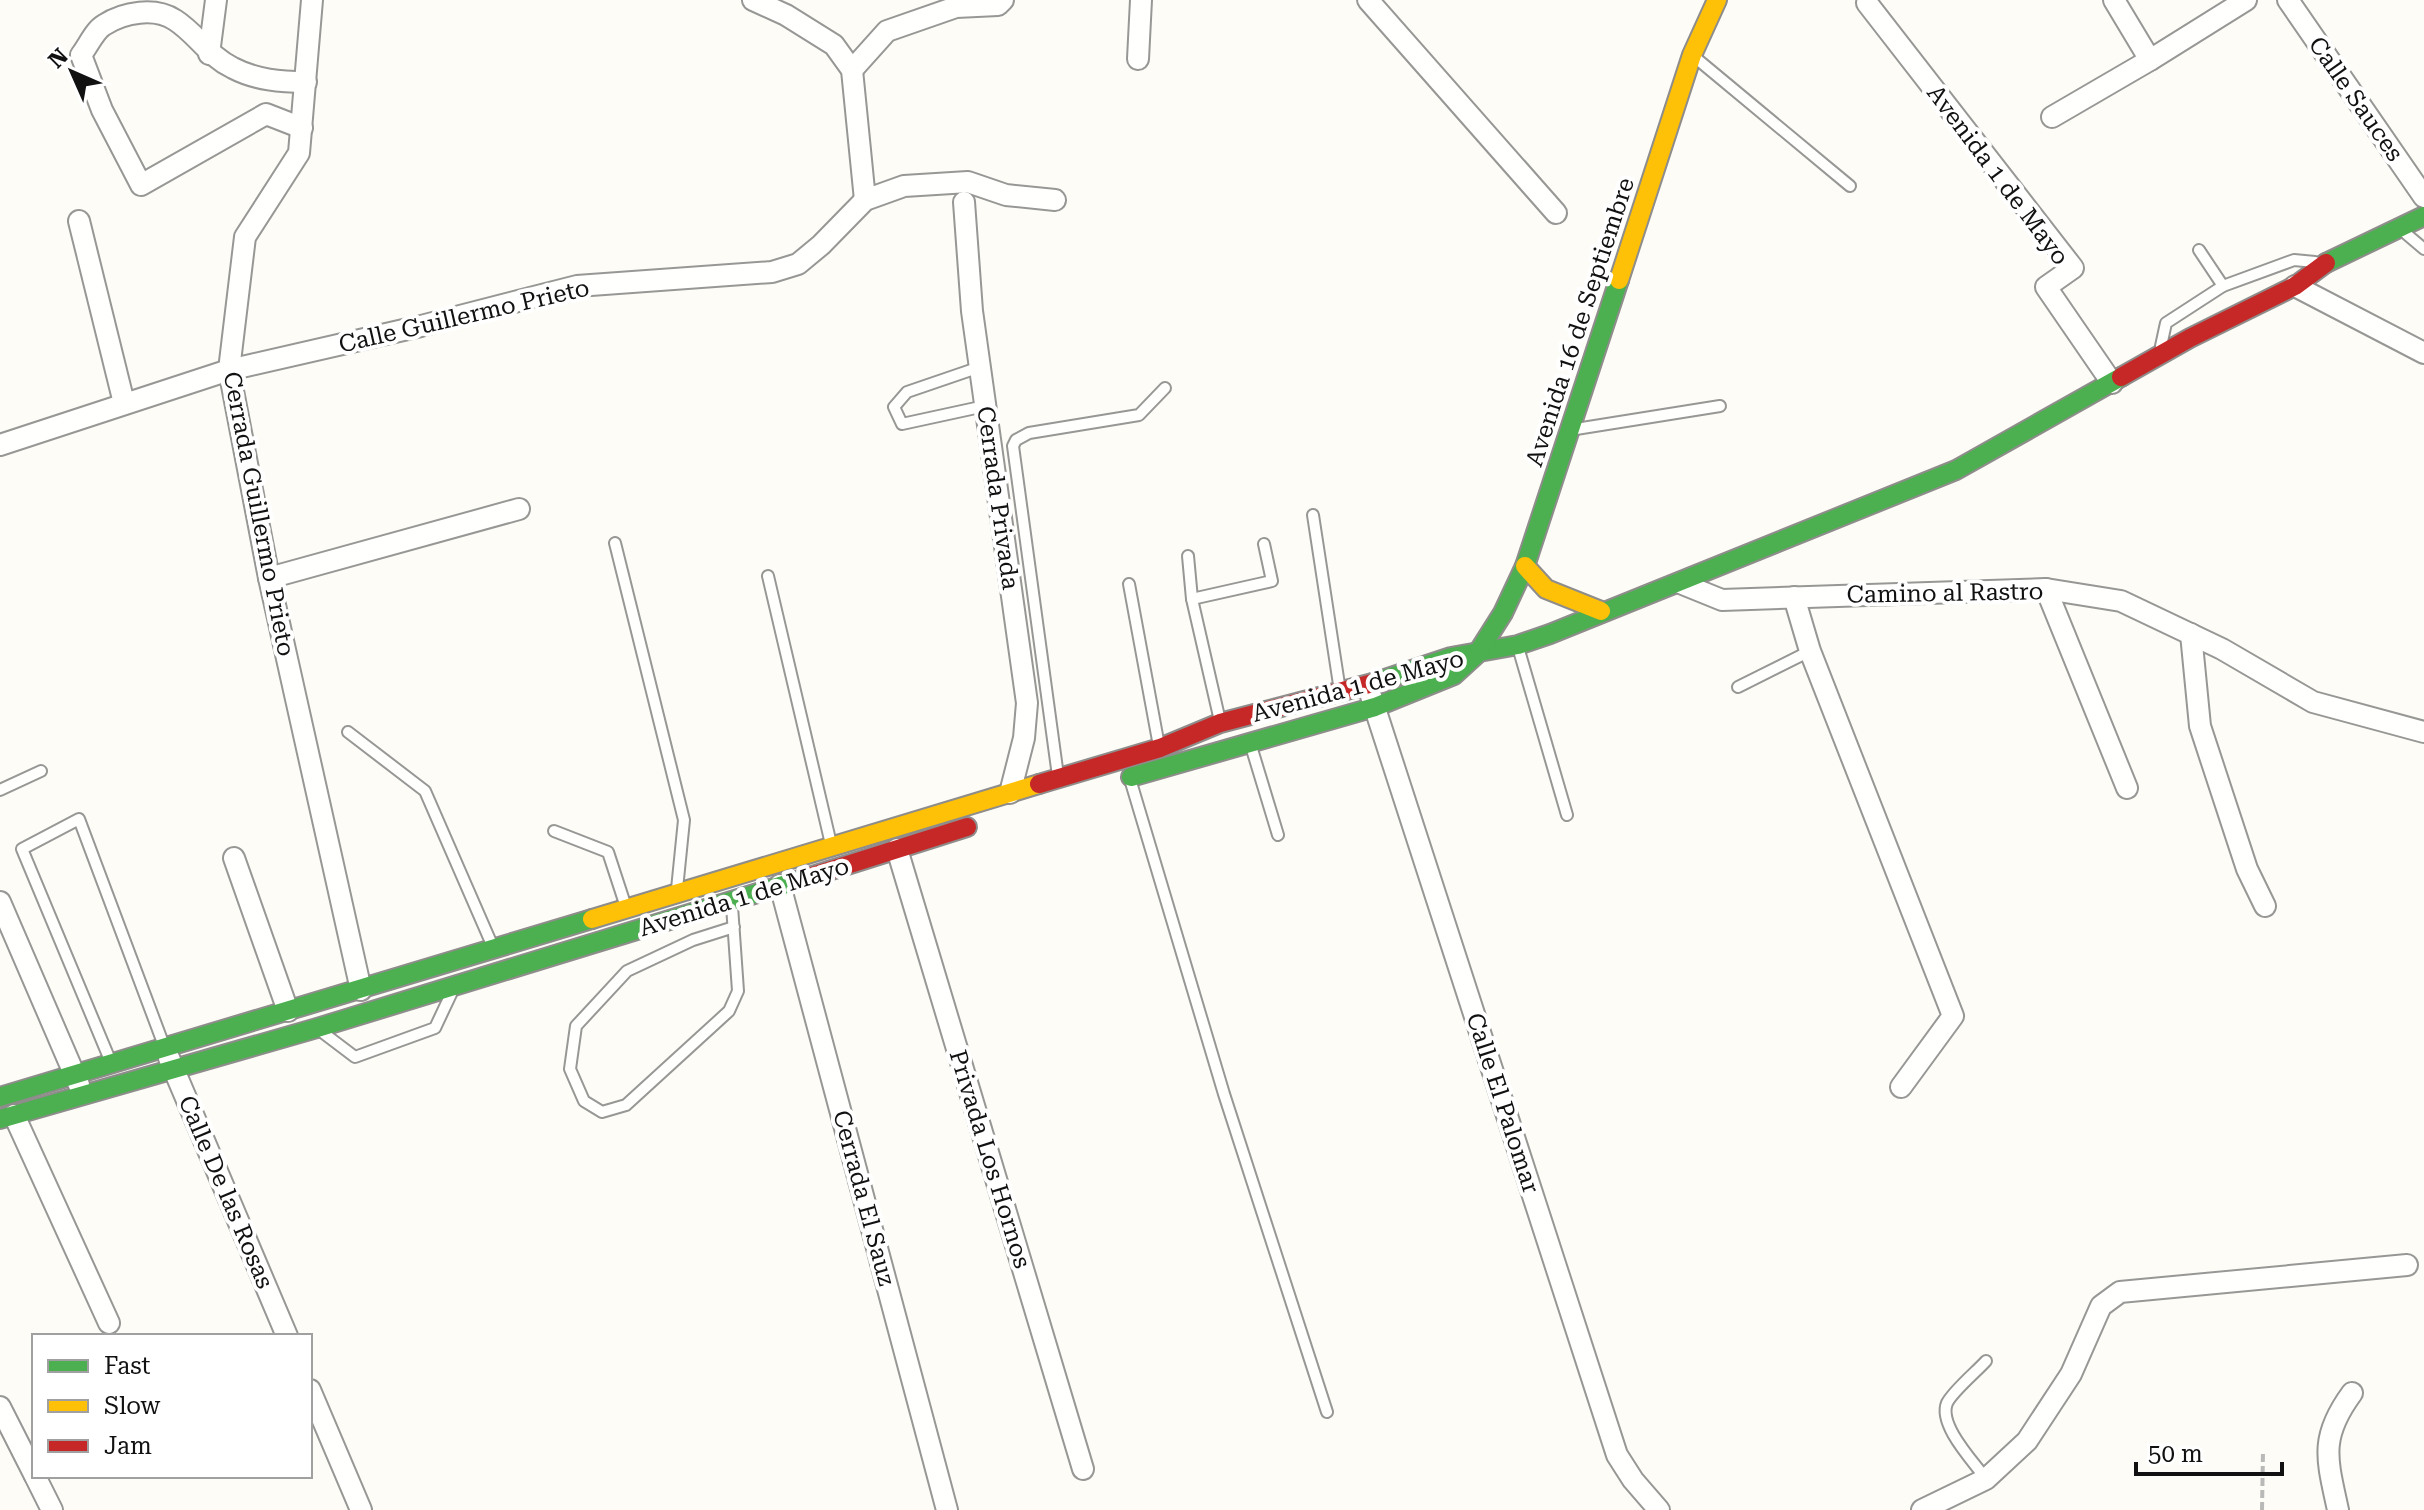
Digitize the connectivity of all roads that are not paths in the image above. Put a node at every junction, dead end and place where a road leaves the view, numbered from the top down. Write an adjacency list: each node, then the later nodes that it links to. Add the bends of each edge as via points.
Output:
1 (216, 0): 13 (street)
2 (312, 0): 18 (street, Cerrada Guillermo Prieto)
3 (753, 0): 12 (street)
4 (1003, 0): 17 (street, via 998,5 956,7 887,31)
5 (1141, 0): 15 (street)
6 (1368, 0): 26 (street)
7 (1717, 0): 14 (main road, Avenida 16 de Septiembre)
8 (2114, 0): 16 (street)
9 (2246, 0): 16 (street)
10 (2288, 0): 22 (street, Calle Sauces)
11 (1867, 3): 39 (street, Avenida 1 de Mayo, via 2073,268 2046,287)
12 (782, 8): 17 (street, via 834,45)
13 (209, 54): 18 (street, via 265,79); 20 (street, via 175,20 154,12 102,25 81,55 141,185 266,114)
14 (1692, 55): 21 (lane); 44 (main road, Avenida 16 de Septiembre)
15 (1138, 59)
16 (2150, 60): 19 (street)
17 (852, 70): 23 (street)
18 (306, 82): 20 (street, Cerrada Guillermo Prieto)
19 (2052, 117)
20 (302, 128): 38 (street, Cerrada Guillermo Prieto, via 299,153 245,237)
21 (1850, 186)
22 (2424, 197)
23 (865, 200): 24 (street, Calle Guillermo Prieto, via 904,186 968,182 1006,195); 38 (street, Calle Guillermo Prieto, via 798,264 772,272 577,286)
24 (1055, 200)
25 (964, 202): 37 (street, Cerrada Privada)
26 (1556, 213)
27 (2424, 216): 29 (main road, Avenida 1 de Mayo)
28 (79, 221): 41 (street)
29 (2399, 228): 30 (lane); 32 (main road, Avenida 1 de Mayo)
30 (2424, 249)
31 (2199, 250): 33 (lane)
32 (2324, 264): 33 (lane, via 2294,260); 34 (main road, Avenida 1 de Mayo)
33 (2223, 286): 36 (lane, via 2166,323)
34 (2295, 286): 35 (street); 36 (main road, Avenida 1 de Mayo)
35 (2424, 353)
36 (2158, 356): 39 (main road, Avenida 1 de Mayo)
37 (980, 367): 42 (street, Cerrada Privada); 42 (lane, via 907,392 894,407 902,424)
38 (229, 370): 41 (street, Calle Guillermo Prieto); 53 (street, Cerrada Guillermo Prieto)
39 (2112, 383): 54 (main road, Avenida 1 de Mayo, via 1956,470)
40 (1165, 388): 76 (lane, via 1139,415 1029,433 1013,446)
41 (124, 403): 45 (street, Calle Guillermo Prieto)
42 (985, 406): 80 (street, Cerrada Privada, via 1027,703)
43 (1720, 406): 44 (lane)
44 (1570, 430): 51 (main road, Avenida 16 de Septiembre)
45 (0, 445)
46 (519, 509): 53 (street)
47 (1313, 515): 68 (lane)
48 (615, 543): 89 (lane, via 684,820)
49 (1264, 544): 59 (lane, via 1272,581)
50 (1188, 556): 59 (lane)
51 (1525, 566): 57 (main road, Avenida 16 de Septiembre); 60 (main road, via 1546,589)
52 (768, 576): 85 (lane)
53 (269, 578): 97 (street, Cerrada Guillermo Prieto)
54 (1680, 583): 58 (street, Camino al Rastro, via 1722,600); 60 (main road, Avenida 1 de Mayo)
55 (1129, 584): 74 (lane)
56 (2046, 589): 58 (street, Camino al Rastro); 62 (street, Camino al Rastro, via 2121,601); 78 (street)
57 (1510, 597): 61 (main road); 65 (main road, Avenida 16 de Septiembre)
58 (1794, 597): 64 (street)
59 (1192, 599): 70 (lane)
60 (1601, 611): 61 (main road, Avenida 1 de Mayo)
61 (1536, 625): 63 (main road, Avenida 1 de Mayo)
62 (2191, 634): 72 (street, Camino al Rastro, via 2313,702); 92 (street, via 2200,726 2247,869)
63 (1518, 645): 65 (main road, Avenida 1 de Mayo); 81 (lane)
64 (1810, 651): 67 (lane); 105 (street, via 1953,1016)
65 (1477, 654): 66 (main road, Avenida 1 de Mayo, via 1451,657); 69 (main road, Avenida 1 de Mayo, via 1454,675)
66 (1367, 685): 68 (main road, Avenida 1 de Mayo); 69 (street, Calle El Palomar)
67 (1738, 687)
68 (1340, 693): 70 (main road, Avenida 1 de Mayo)
69 (1375, 707): 73 (main road, Avenida 1 de Mayo); 124 (street, Calle El Palomar, via 1617,1455)
70 (1220, 723): 74 (main road, Avenida 1 de Mayo)
71 (348, 732): 95 (lane, via 425,791)
72 (2424, 732)
73 (1251, 744): 77 (main road, Avenida 1 de Mayo); 84 (lane)
74 (1160, 748): 76 (main road, Avenida 1 de Mayo)
75 (41, 771): 79 (lane)
76 (1058, 778): 80 (main road, Avenida 1 de Mayo)
77 (1122, 779): 116 (lane)
78 (2127, 788)
79 (0, 790)
80 (1010, 793): 85 (main road, Avenida 1 de Mayo)
81 (1567, 815)
82 (986, 821): 86 (main road, Avenida 1 de Mayo)
83 (554, 831): 93 (lane, via 608,852)
84 (1278, 835)
85 (832, 846): 89 (main road, Avenida 1 de Mayo)
86 (897, 849): 88 (main road, Avenida 1 de Mayo); 117 (street, Privada Los Hornos)
87 (234, 858): 98 (street)
88 (780, 885): 91 (main road, Avenida 1 de Mayo); 123 (street, Cerrada El Sauz)
89 (676, 895): 93 (main road, Avenida 1 de Mayo)
90 (0, 902): 103 (street)
91 (732, 902): 94 (lane); 96 (main road, Avenida 1 de Mayo)
92 (2265, 906)
93 (627, 910): 95 (main road, Avenida 1 de Mayo)
94 (734, 927): 94 (lane, via 738,991 729,1011 626,1105 602,1112 584,1101 570,1069 576,1026 627,971)
95 (494, 949): 97 (main road, Avenida 1 de Mayo)
96 (455, 987): 99 (main road, Avenida 1 de Mayo); 99 (lane, via 435,1028 355,1057)
97 (361, 990): 98 (main road, Avenida 1 de Mayo)
98 (288, 1011): 100 (main road, Avenida 1 de Mayo)
99 (317, 1028): 102 (main road, Avenida 1 de Mayo)
100 (165, 1047): 101 (main road, Avenida 1 de Mayo); 101 (lane, via 79,819 22,849); 102 (street, Calle De las Rosas)
101 (111, 1063): 103 (main road, Avenida 1 de Mayo); 104 (lane)
102 (174, 1069): 104 (main road, Avenida 1 de Mayo); 111 (street, Calle De las Rosas)
103 (75, 1074): 106 (street); 107 (main road, Avenida 1 de Mayo)
104 (119, 1084): 106 (main road, Avenida 1 de Mayo)
105 (1901, 1087)
106 (82, 1095): 108 (main road, Avenida 1 de Mayo)
107 (0, 1097)
108 (7, 1117): 110 (street)
109 (2407, 1265): 120 (street, via 2120,1292 2101,1306 2071,1374 2027,1441)
110 (109, 1323)
111 (286, 1334)
112 (1986, 1361): 120 (lane, via 1948,1401 1945,1416)
113 (2352, 1393): 126 (street, via 2337,1413 2326,1456)
114 (312, 1395): 122 (street)
115 (0, 1407): 118 (street)
116 (1327, 1412)
117 (1083, 1469)
118 (32, 1471)
119 (36, 1478): 121 (street)
120 (1986, 1479): 125 (street)
121 (52, 1510)
122 (361, 1510)
123 (947, 1510)
124 (1659, 1510)
125 (1922, 1510)
126 (2338, 1510)

